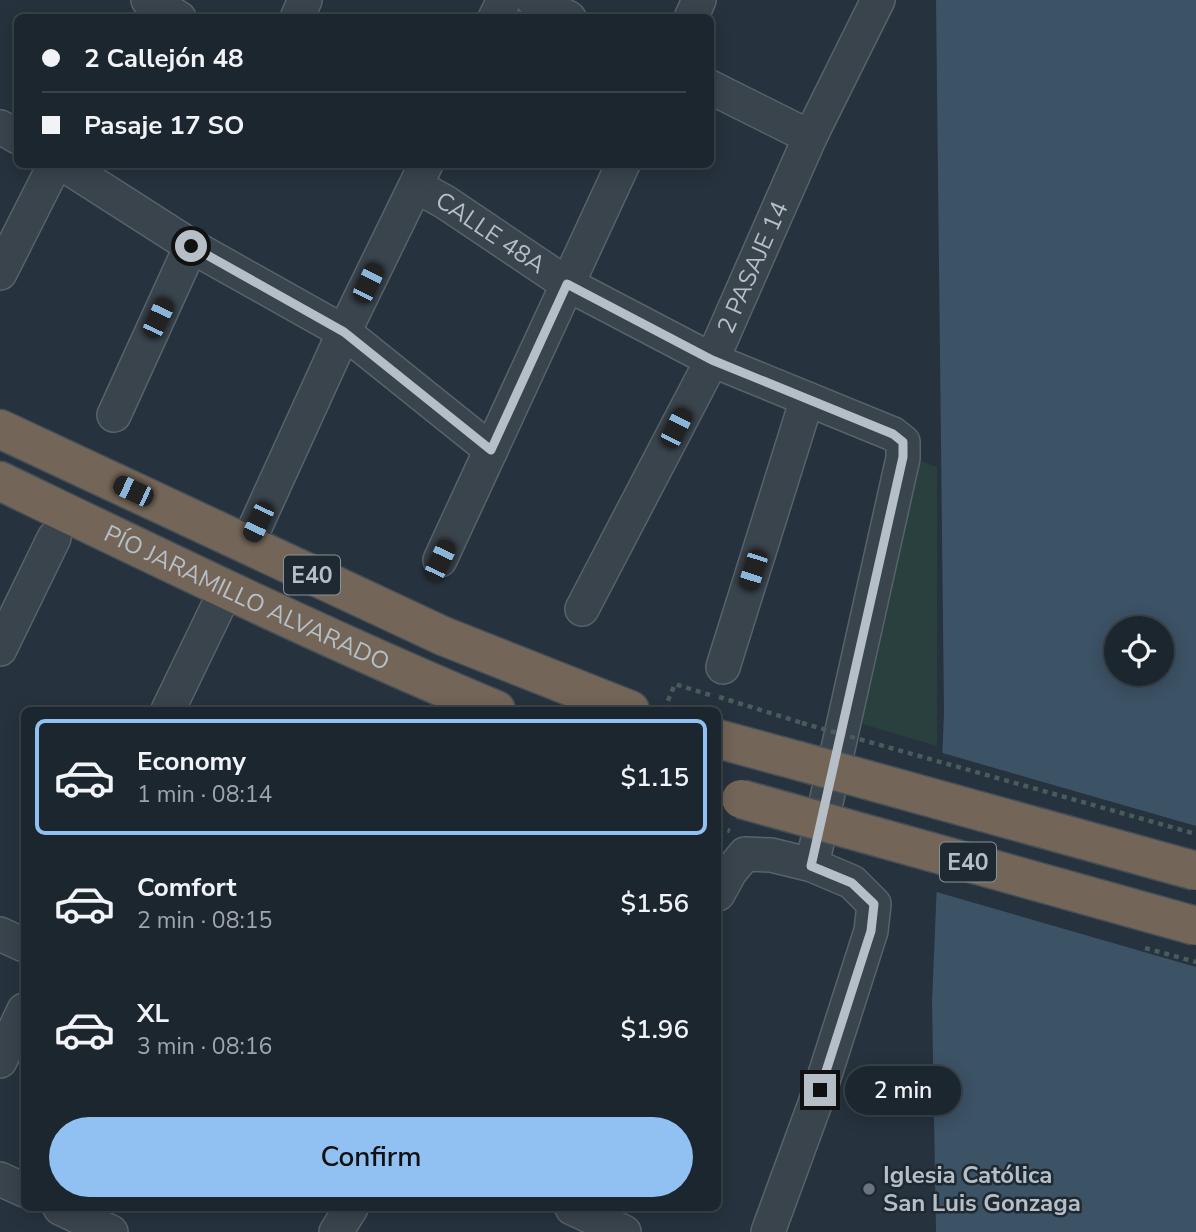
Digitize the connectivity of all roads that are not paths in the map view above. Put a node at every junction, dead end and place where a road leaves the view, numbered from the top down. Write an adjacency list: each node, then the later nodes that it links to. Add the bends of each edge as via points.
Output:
1 (148, 0): 4 (street)
2 (533, 0): 5 (street)
3 (878, 0): 7 (street, 2 PASAJE 14)
4 (172, 14)
5 (561, 14)
6 (714, 89): 7 (street)
7 (810, 137): 16 (street, 2 PASAJE 14)
8 (53, 168): 13 (street)
9 (69, 168): 12 (street)
10 (621, 168): 14 (street)
11 (421, 175): 14 (street, CALLE 48A, via 445,202); 15 (street)
12 (191, 246): 15 (street); 18 (street)
13 (0, 273)
14 (567, 284): 16 (street, CALLE 48A); 20 (street)
15 (344, 332): 20 (street); 23 (street)
16 (712, 360): 17 (street, CALLE 48A); 26 (street, 2 PASAJE 14)
17 (807, 399): 28 (street); 34 (street, CALLE 48A, via 903,442)
18 (114, 415)
19 (0, 429): 23 (highway, PÍO JARAMILLO ALVARADO / E40)
20 (491, 450): 24 (street)
21 (0, 481): 25 (highway, PÍO JARAMILLO ALVARADO / E40)
22 (54, 538): 27 (street)
23 (247, 545): 31 (highway, PÍO JARAMILLO ALVARADO / E40, via 443,636)
24 (440, 560)
25 (226, 590): 29 (street); 30 (highway, PÍO JARAMILLO ALVARADO / E40)
26 (582, 609)
27 (0, 649)
28 (723, 667)
29 (169, 707)
30 (489, 707)
31 (622, 707)
32 (721, 739): 35 (highway, E40, bridge)
33 (730, 821): 34 (street, via 771,855); 36 (street, via 730,872); 37 (highway, E40, bridge)
34 (811, 866): 50 (street, via 852,883 874,904 873,918 820,1090)
35 (1196, 871)
36 (721, 888)
37 (1196, 926)
38 (0, 934): 39 (street)
39 (21, 944)
40 (21, 1016): 41 (street)
41 (0, 1061)
42 (0, 1179): 43 (street)
43 (21, 1190)
44 (66, 1211): 47 (street)
45 (349, 1211): 48 (street)
46 (578, 1211): 49 (street)
47 (111, 1232)
48 (336, 1232)
49 (624, 1232)
50 (768, 1232)

